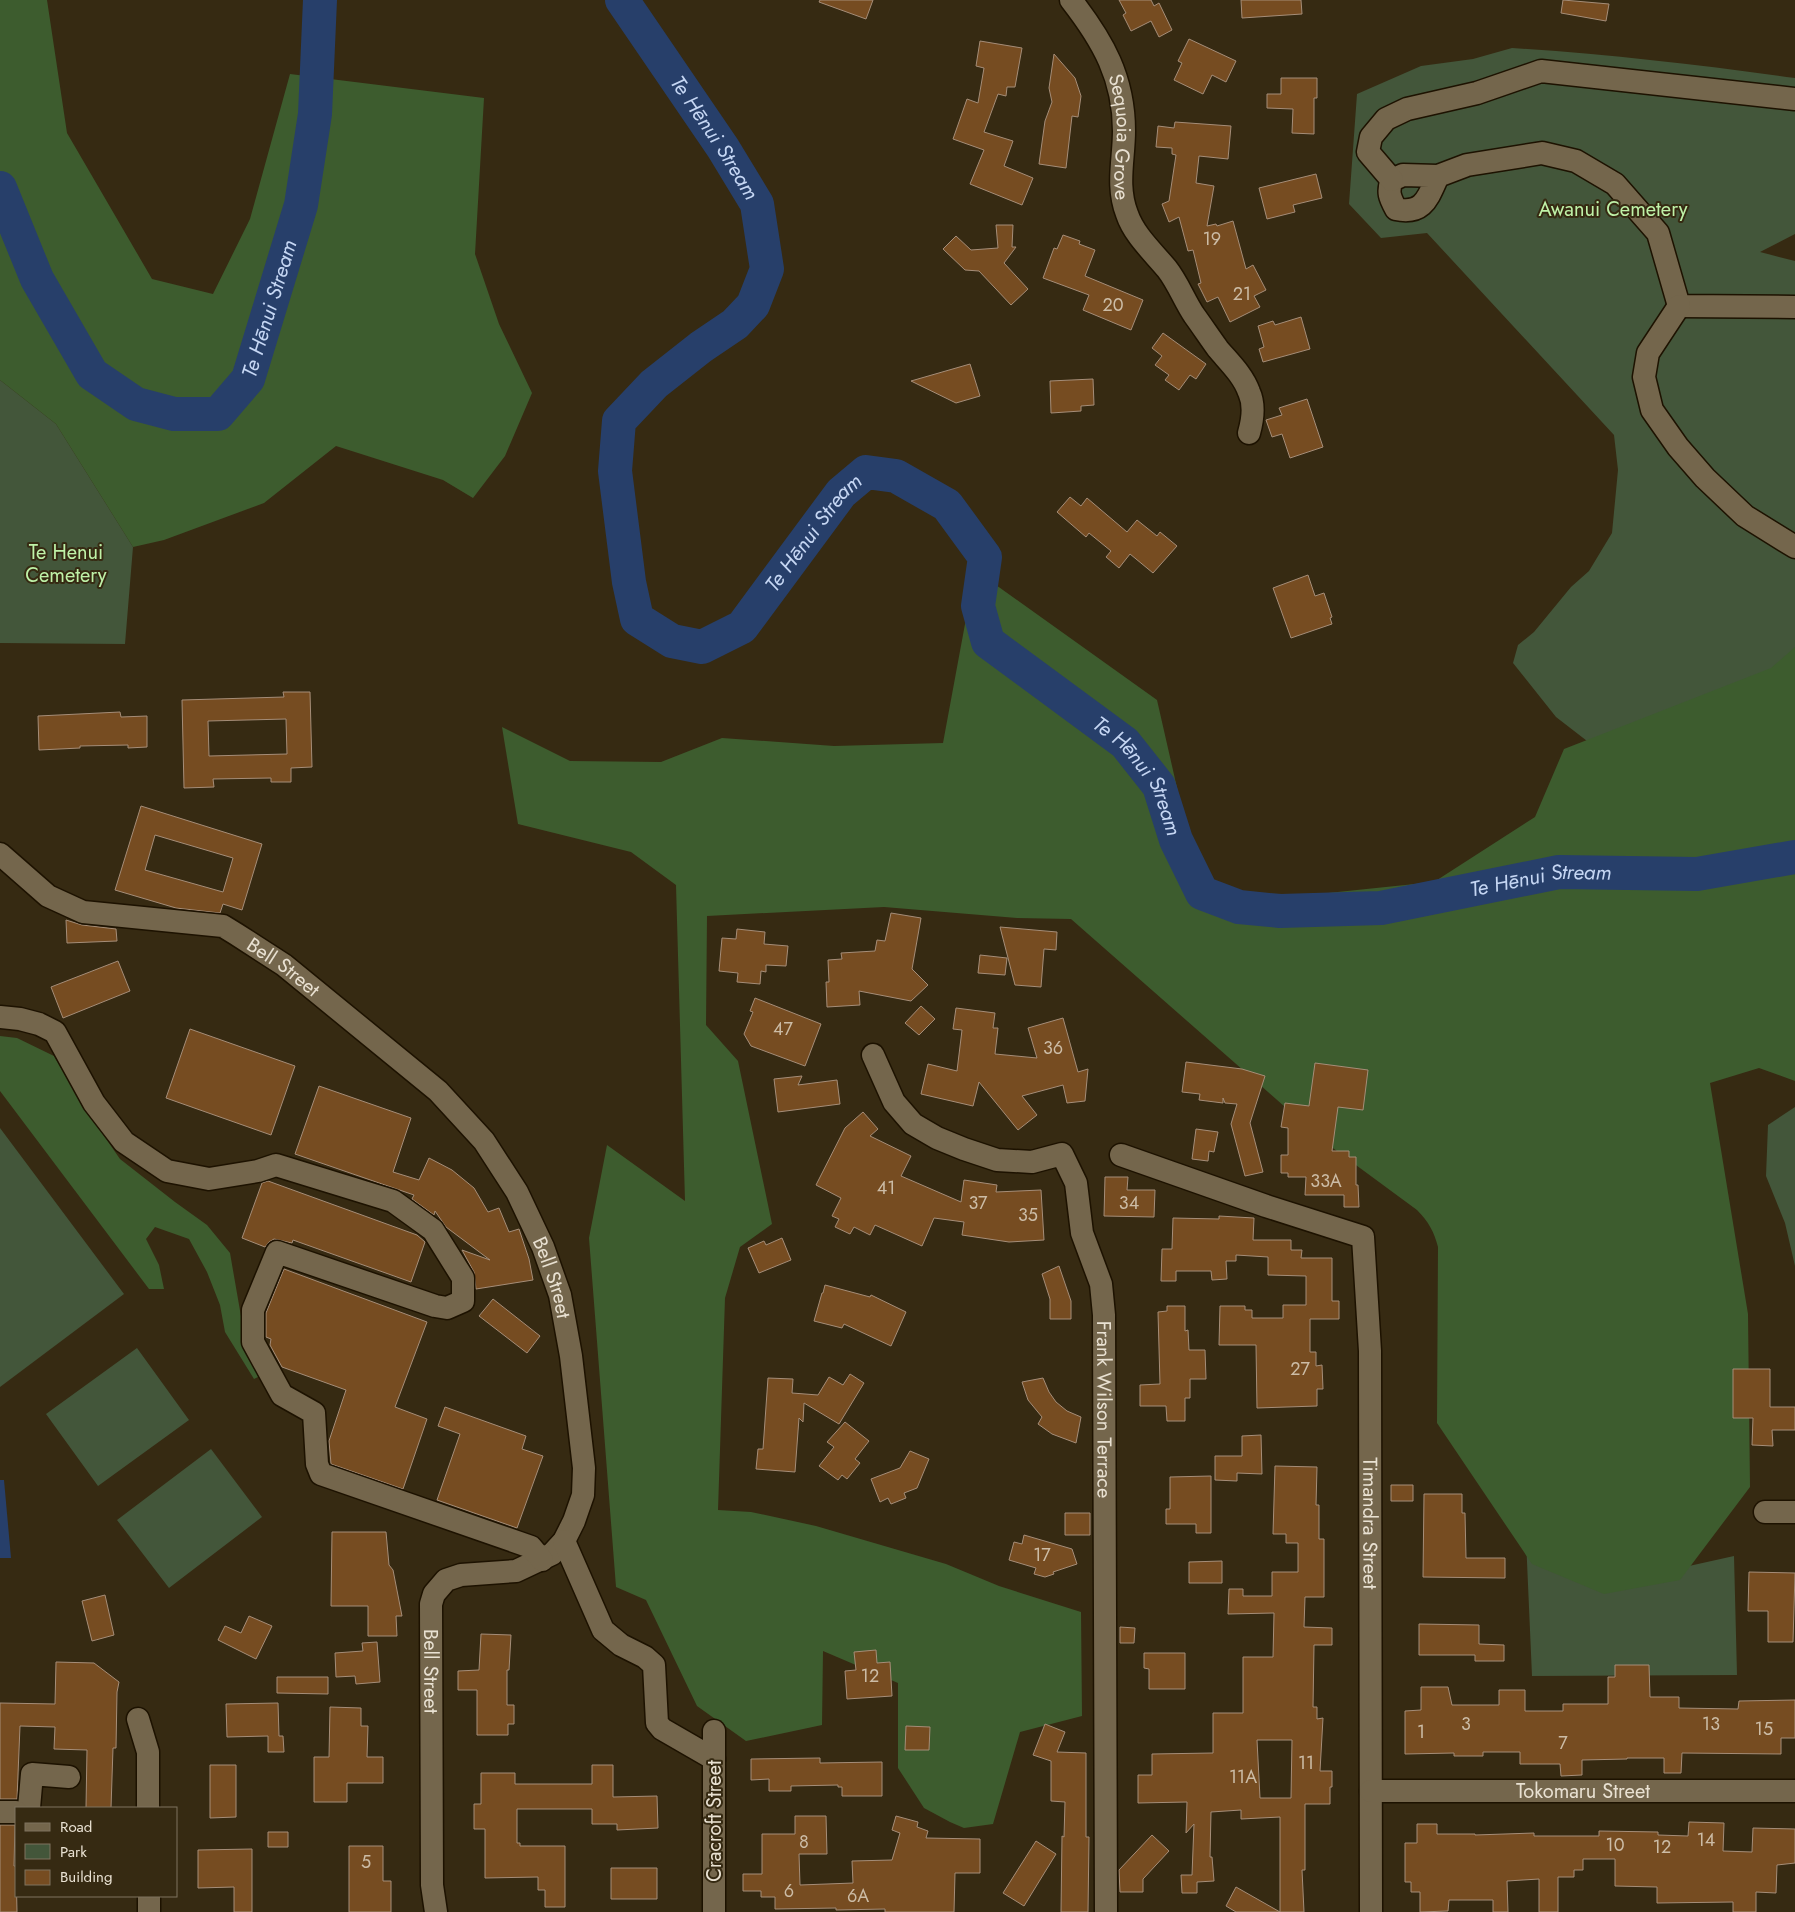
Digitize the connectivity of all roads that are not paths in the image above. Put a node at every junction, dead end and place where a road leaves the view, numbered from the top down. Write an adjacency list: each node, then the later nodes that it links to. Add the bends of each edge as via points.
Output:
1 (1071, 0): 7 (street, Sequoia Grove, via 1093,28 1115,70 1124,131 1120,173 1127,214 1169,272 1184,300 1243,380 1249,391 1253,414)
2 (1795, 99): 4 (street, via 1541,71 1477,93 1407,109 1386,119 1371,138 1368,152)
3 (1438, 176): 4 (street, via 1403,175); 4 (street, via 1426,202 1415,210 1405,211 1396,209 1389,196); 5 (street, via 1467,165 1542,154 1576,161 1615,184 1658,234)
4 (1392, 180)
5 (1679, 306): 6 (street); 8 (street, via 1648,353 1644,377 1652,410 1705,478 1745,516)
6 (1795, 308)
7 (1249, 433)
8 (1795, 547)
9 (0, 854): 15 (street, Bell Street, via 48,896 83,912 224,926 284,965 438,1091 484,1141 517,1192 543,1247 560,1295 571,1356 584,1468 583,1495)
10 (0, 1017): 16 (street, via 39,1024 55,1032 94,1102 124,1142 167,1171 209,1179 276,1165 393,1200 433,1230 463,1278 463,1301 446,1308 435,1306 277,1252 253,1310 253,1342 282,1395 314,1413 317,1464 321,1474 531,1547)
11 (873, 1055): 31 (street, Frank Wilson Terrace, via 894,1102 913,1124 964,1150 998,1160 1032,1162 1062,1154 1076,1183 1082,1233 1101,1284 1104,1316)
12 (1121, 1155): 21 (street, Timandra Street, via 1363,1236 1370,1351)
13 (1765, 1512): 14 (street)
14 (1795, 1512)
15 (564, 1541): 16 (street, Bell Street); 19 (street, via 603,1630 654,1665 657,1723)
16 (542, 1560): 29 (street, Bell Street, via 516,1571 460,1575 446,1580 430,1604 432,1885)
17 (138, 1719): 24 (street, via 148,1752)
18 (714, 1731): 19 (street, Cracroft Street)
19 (714, 1759): 30 (street, Cracroft Street)
20 (69, 1777): 23 (street, via 32,1774)
21 (1371, 1791): 22 (street, Tokomaru Street); 32 (street, Timandra Street)
22 (1795, 1791)
23 (28, 1807)
24 (148, 1807)
25 (0, 1812): 26 (street)
26 (15, 1812)
27 (149, 1897): 28 (street)
28 (149, 1912)
29 (436, 1912)
30 (714, 1912)
31 (1106, 1912)
32 (1371, 1912)

